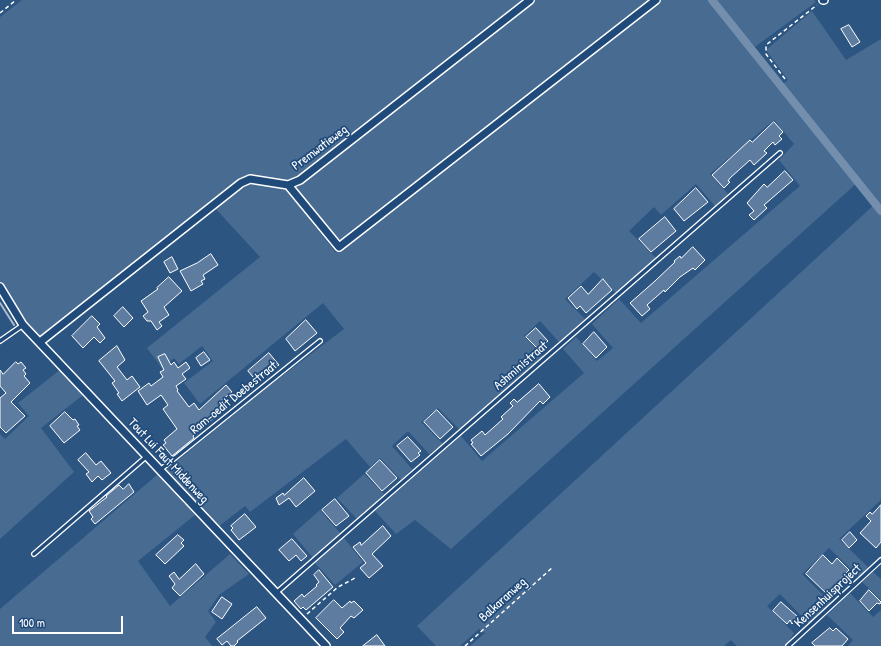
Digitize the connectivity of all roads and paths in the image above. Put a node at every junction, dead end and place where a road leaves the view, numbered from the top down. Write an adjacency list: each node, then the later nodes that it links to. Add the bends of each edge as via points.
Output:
1 (16, 0): 5 (path)
2 (530, 0): 8 (street, Premwatieweg, via 300,180)
3 (656, 0): 8 (street, via 339,247)
4 (823, 0): 6 (path, via 766,45 766,54)
5 (0, 13)
6 (785, 79)
7 (780, 153): 20 (lane, Ashministraat)
8 (288, 185): 13 (street, Premwatieweg, via 250,179 242,184)
9 (0, 287): 10 (street, Tout Lui Faut Middenweg)
10 (23, 325): 11 (lane); 13 (street, Tout Lui Faut Middenweg)
11 (0, 341)
12 (320, 341): 15 (lane, Ram-oedit Doebestraat)
13 (40, 342): 14 (street, Tout Lui Faut Middenweg)
14 (147, 456): 15 (street, Tout Lui Faut Middenweg); 16 (lane)
15 (160, 470): 20 (street, Tout Lui Faut Middenweg)
16 (34, 554)
17 (881, 560): 24 (lane, Kensenhuisproject)
18 (552, 567): 23 (path, Balkaranweg)
19 (357, 577): 21 (path, via 338,587)
20 (276, 593): 21 (street, Tout Lui Faut Middenweg)
21 (301, 620): 22 (street, Tout Lui Faut Middenweg)
22 (326, 646)
23 (465, 646)
24 (788, 646)

